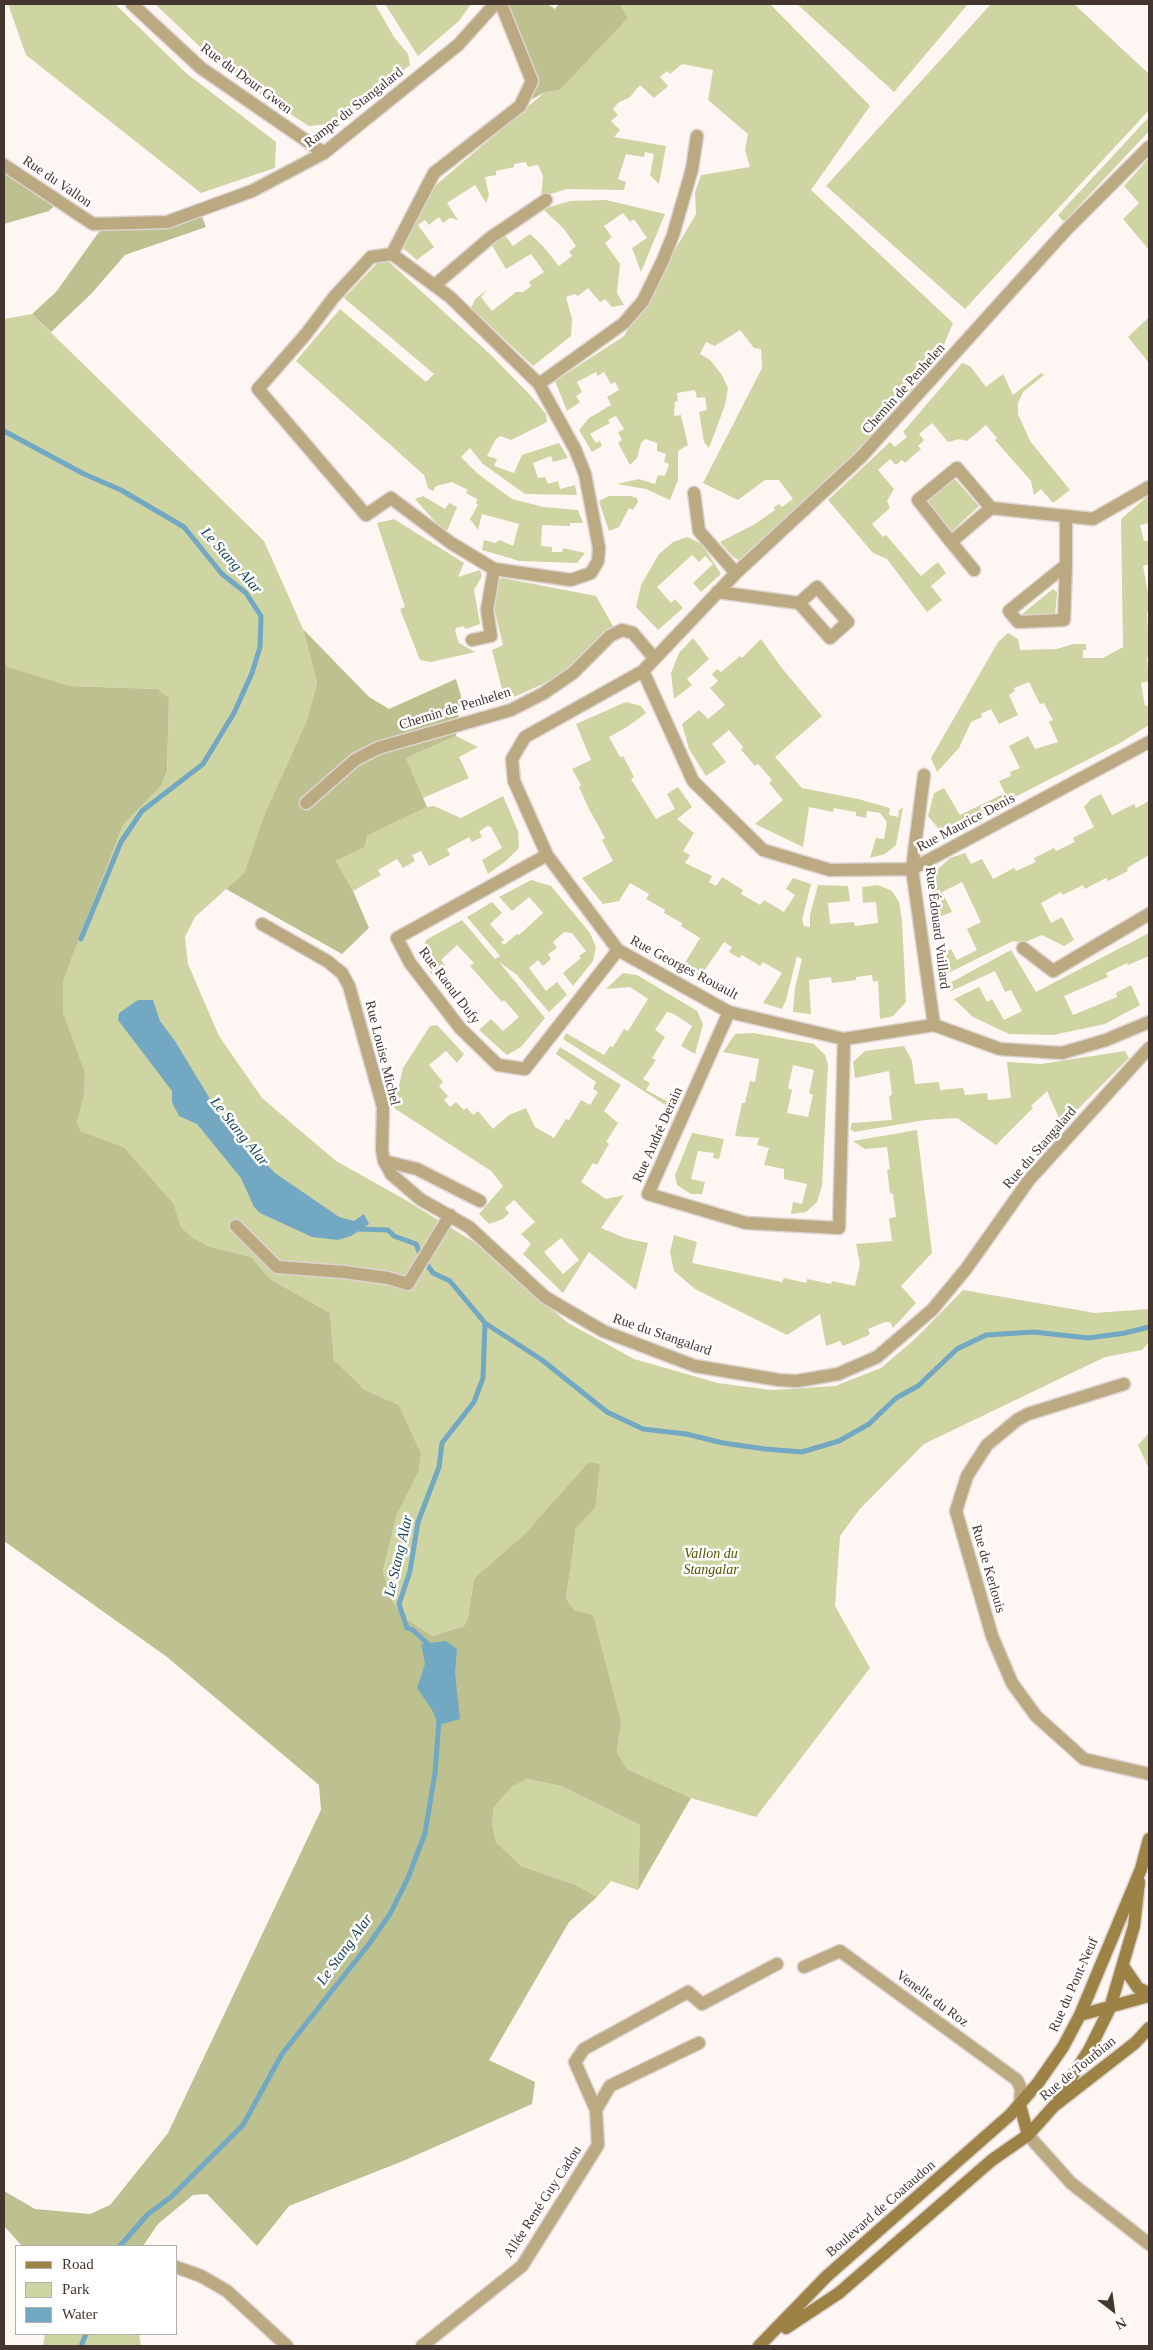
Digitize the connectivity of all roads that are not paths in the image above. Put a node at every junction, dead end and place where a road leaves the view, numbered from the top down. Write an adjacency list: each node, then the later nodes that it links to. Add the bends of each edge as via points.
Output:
1 (132, 4): 6 (street, Rue du Dour Gwen, via 201,68)
2 (495, 4): 6 (street, Rampe du Stangalard, via 458,45)
3 (501, 4): 10 (street, via 532,81 520,106 434,173)
4 (697, 136): 12 (street, via 689,178 663,260 643,301 624,323)
5 (1149, 147): 21 (street, Chemin de Penhelen, via 1067,229 861,457)
6 (324, 153): 9 (street, Rampe du Stangalard, via 252,192 167,222)
7 (4, 164): 9 (street, Rue du Vallon)
8 (546, 200): 11 (street, via 490,238)
9 (93, 224)
10 (392, 254): 11 (street); 19 (street, via 371,257 258,388 366,515 391,498 451,543)
11 (435, 286): 12 (street)
12 (539, 384): 19 (street, via 575,449 584,474 599,548 598,561 591,573 571,580)
13 (1149, 487): 16 (street, via 1093,519)
14 (694, 493): 21 (street, via 699,531)
15 (991, 508): 16 (street); 17 (street); 17 (street, via 957,468 918,500)
16 (1066, 516): 18 (street)
17 (951, 542): 20 (street)
18 (1066, 565): 18 (street, via 1009,611 1018,622 1064,620)
19 (494, 570): 24 (street, via 488,610 491,636)
20 (974, 570)
21 (736, 573): 22 (street, Rue Georges Rouault)
22 (717, 592): 23 (street); 25 (street, Rue Georges Rouault)
23 (799, 603)
24 (472, 640)
25 (654, 658): 26 (street, Rue Georges Rouault); 29 (street, Chemin de Penhelen, via 633,633 622,630 610,636 573,673 544,693 512,710 378,748 355,760)
26 (643, 671): 30 (street, Rue Georges Rouault, via 526,737 512,759 514,781); 31 (street, Rue Maurice Denis, via 693,781 763,850 830,870)
27 (1149, 742): 31 (street, Rue Maurice Denis)
28 (924, 775): 31 (street, Rue Édouard Vuillard)
29 (306, 803)
30 (547, 855): 35 (street, Rue Georges Rouault); 35 (street, Rue Raoul Dufy, via 397,938 410,963 460,1028 498,1065 525,1069)
31 (912, 869): 38 (street, Rue Édouard Vuillard)
32 (1149, 914): 34 (street, via 1053,971)
33 (262, 924): 41 (street, Rue Louise Michel, via 328,961 342,973 349,986 383,1107)
34 (1023, 948)
35 (618, 950): 36 (street, Rue Georges Rouault)
36 (729, 1012): 39 (street, Rue Georges Rouault); 39 (street, Rue André Derain, via 648,1194 746,1223 839,1228)
37 (1149, 1022): 38 (street, Rue Georges Rouault, via 1106,1040 1062,1053 1000,1049)
38 (934, 1025): 39 (street, Rue Georges Rouault)
39 (844, 1039)
40 (1148, 1052): 43 (street, Rue du Stangalard, via 1029,1180 966,1269 932,1310 877,1357 838,1374 779,1380 695,1366 603,1331 545,1297 469,1227)
41 (384, 1161): 42 (street, via 417,1169); 43 (street, Rue du Stangalard, via 391,1174 420,1200)
42 (480, 1201)
43 (450, 1215): 44 (street, via 411,1279 277,1267)
44 (236, 1226)
45 (1124, 1384): 46 (street, Rue de Kerlouis, via 1017,1420 987,1445 967,1476 956,1510 992,1636 1012,1683 1036,1716 1084,1759)
46 (1149, 1774)
47 (1149, 1839): 48 (main road, Rue du Pont-Neuf)
48 (1141, 1869): 50 (main road, Rue du Pont-Neuf, via 1134,1926); 54 (main road, Rue du Pont-Neuf)
49 (777, 1964): 59 (street, Allée René Guy Cadou, via 702,2004 688,1992 584,2049 575,2062)
50 (1123, 1966): 52 (main road, via 1138,1988); 53 (main road, Rue du Pont-Neuf)
51 (804, 1967): 57 (street, Venelle du Roz, via 840,1951 1016,2080 1021,2089)
52 (1149, 1994): 53 (main road)
53 (1110, 2008): 54 (main road); 58 (main road, Rue du Pont-Neuf, via 1089,2050)
54 (1080, 2015): 57 (main road, Rue du Pont-Neuf, via 1063,2047)
55 (1149, 2028): 58 (main road, Rue de Tourbian, via 1135,2043)
56 (699, 2042): 59 (street, via 610,2086)
57 (1020, 2105): 60 (main road); 63 (main road, Boulevard de Coataudon, via 827,2276)
58 (1054, 2106): 60 (main road, Rue de Tourbian)
59 (596, 2110): 65 (street, Allée René Guy Cadou, via 598,2144 522,2266)
60 (1028, 2135): 61 (street, via 1071,2183); 63 (main road, Boulevard de Coataudon, via 992,2160 839,2293)
61 (1149, 2244)
62 (178, 2268): 64 (street, via 227,2291)
63 (763, 2343)
64 (287, 2346)
65 (422, 2346)

